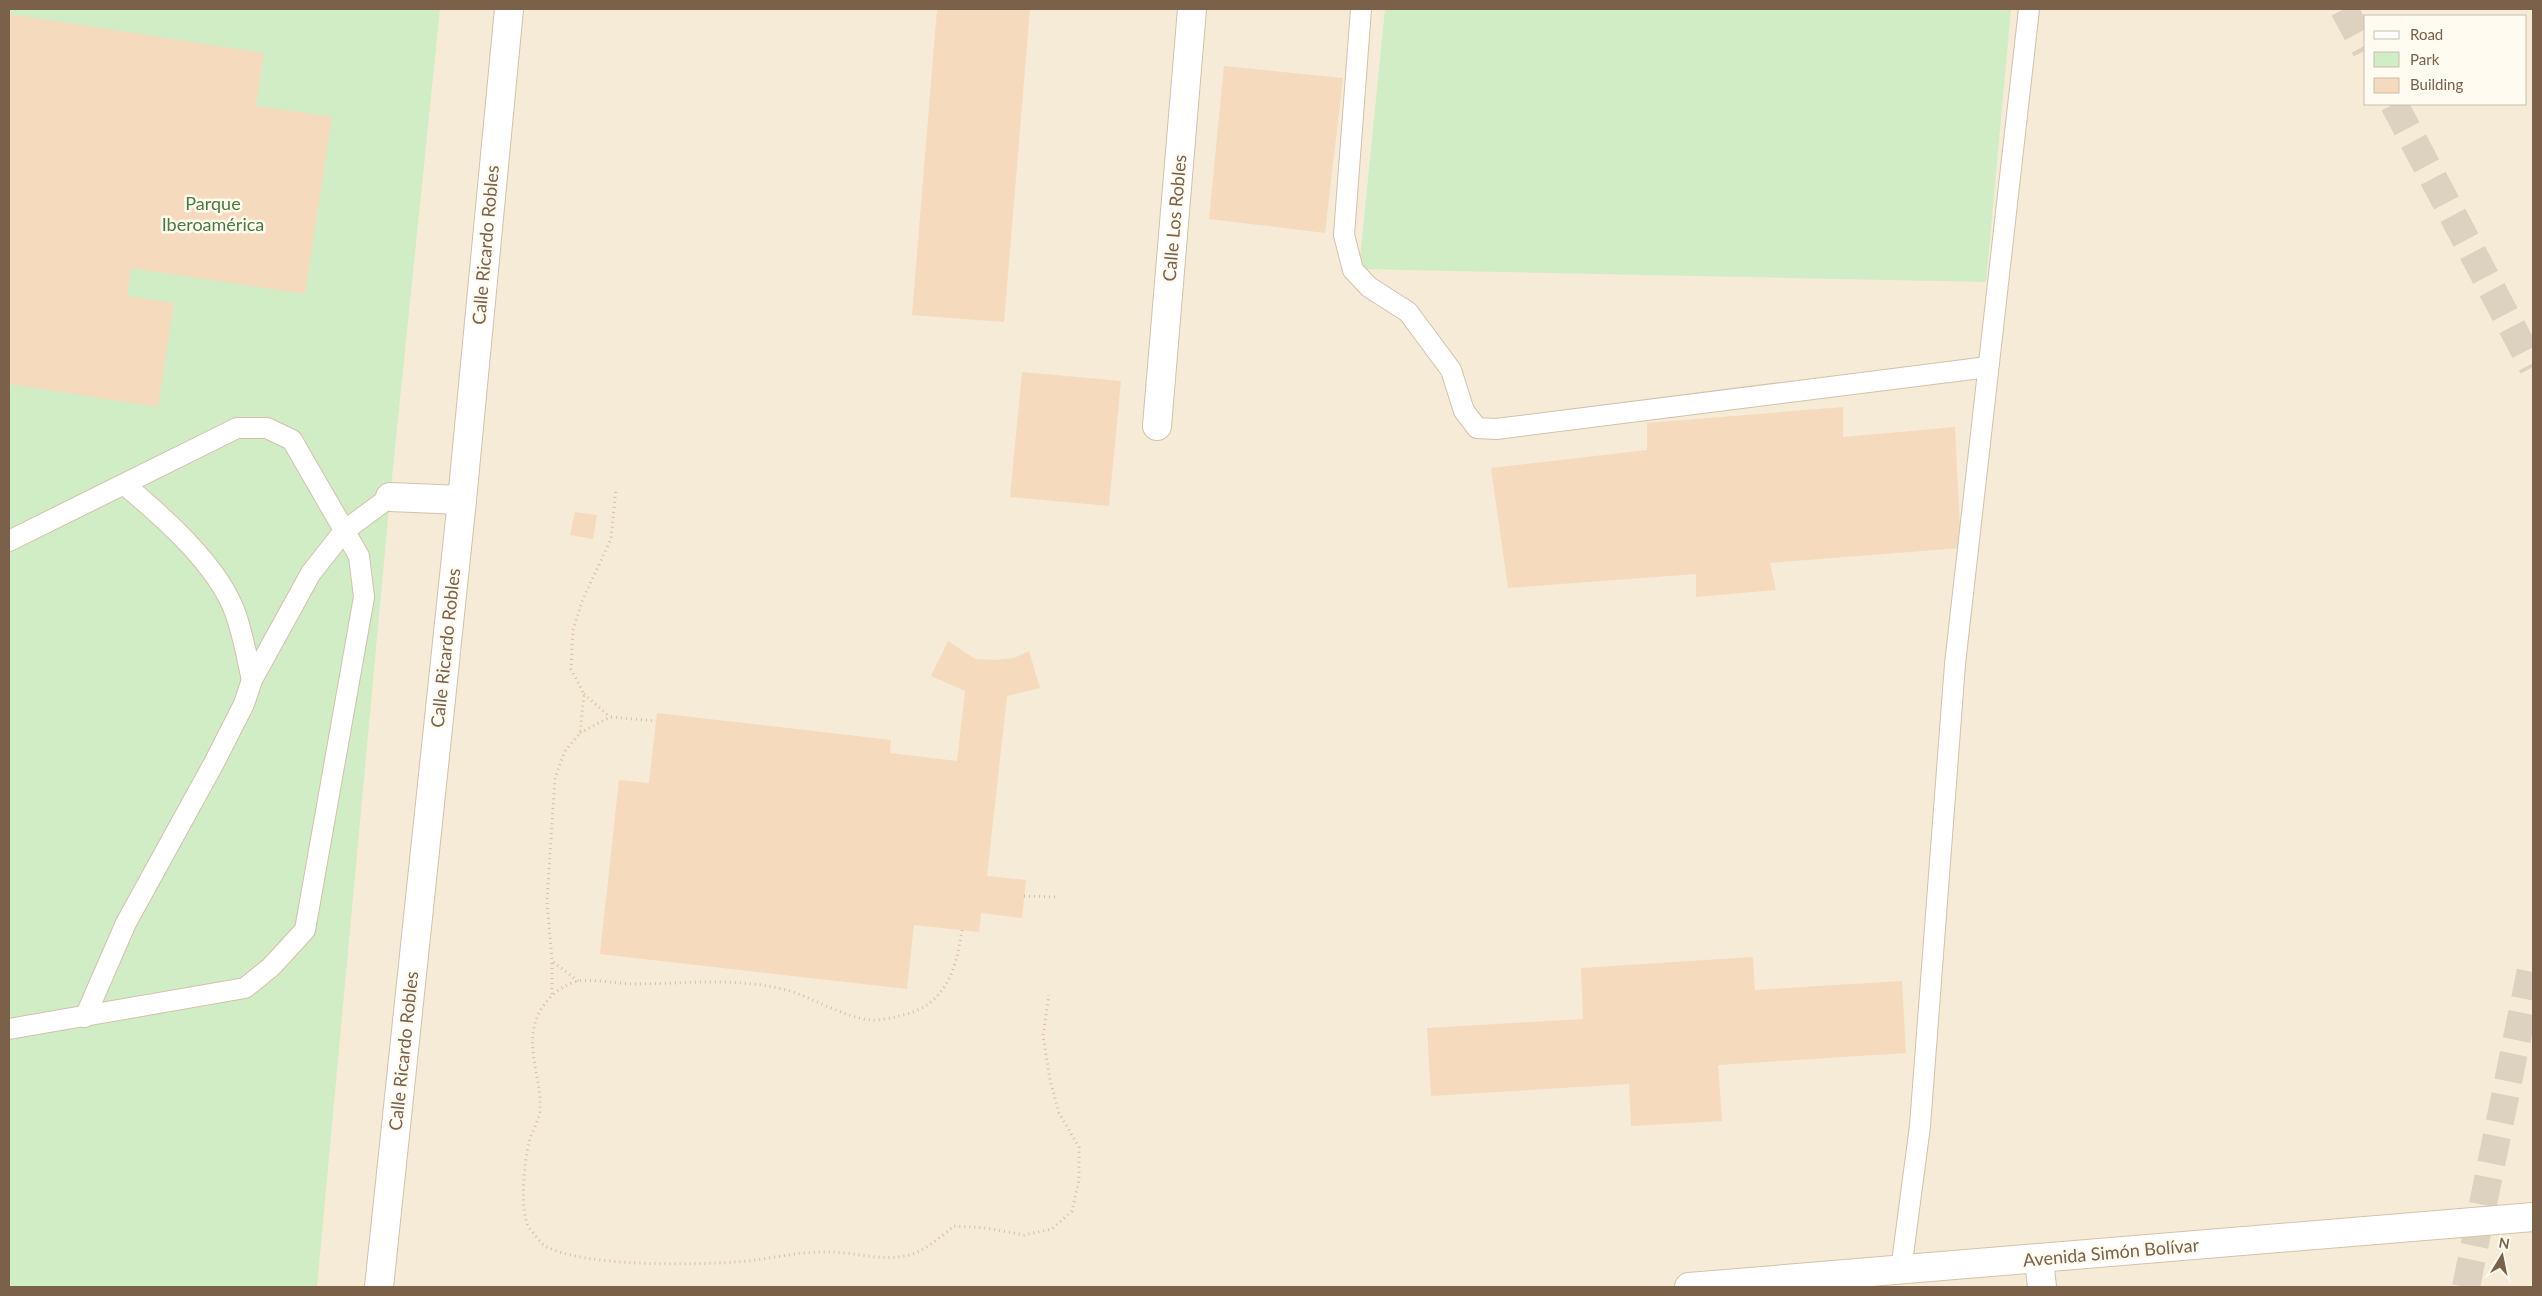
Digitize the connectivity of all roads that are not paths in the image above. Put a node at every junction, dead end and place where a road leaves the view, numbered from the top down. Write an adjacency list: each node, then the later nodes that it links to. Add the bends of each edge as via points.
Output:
1 (509, 9): 9 (street, Calle Ricardo Robles)
2 (1192, 9): 6 (street, Calle Los Robles)
3 (1361, 9): 5 (lane, via 1344,235 1352,270 1369,287 1408,312 1451,370 1464,411 1476,428 1496,429)
4 (2029, 9): 5 (lane)
5 (1988, 367): 17 (lane, via 1955,664 1920,1126)
6 (1157, 426)
7 (125, 484): 10 (lane, via 237,428 267,428 292,440); 11 (lane); 12 (lane, via 167,521 209,567 234,611)
8 (390, 497): 9 (street); 10 (lane)
9 (462, 500): 19 (street, Calle Ricardo Robles)
10 (344, 531): 12 (lane, via 310,573); 13 (lane, via 358,556 364,597 305,930 271,967 245,988)
11 (9, 541)
12 (252, 680): 13 (lane, via 244,704 214,763 126,923)
13 (85, 1017): 14 (lane)
14 (9, 1029)
15 (2533, 1217): 16 (street, Avenida Simón Bolívar)
16 (2039, 1259): 17 (street, Avenida Simón Bolívar); 21 (street)
17 (1901, 1270): 18 (street, Avenida Simón Bolívar)
18 (1873, 1280): 20 (street, Avenida Simón Bolívar)
19 (379, 1287)
20 (1689, 1287)
21 (2042, 1287)

